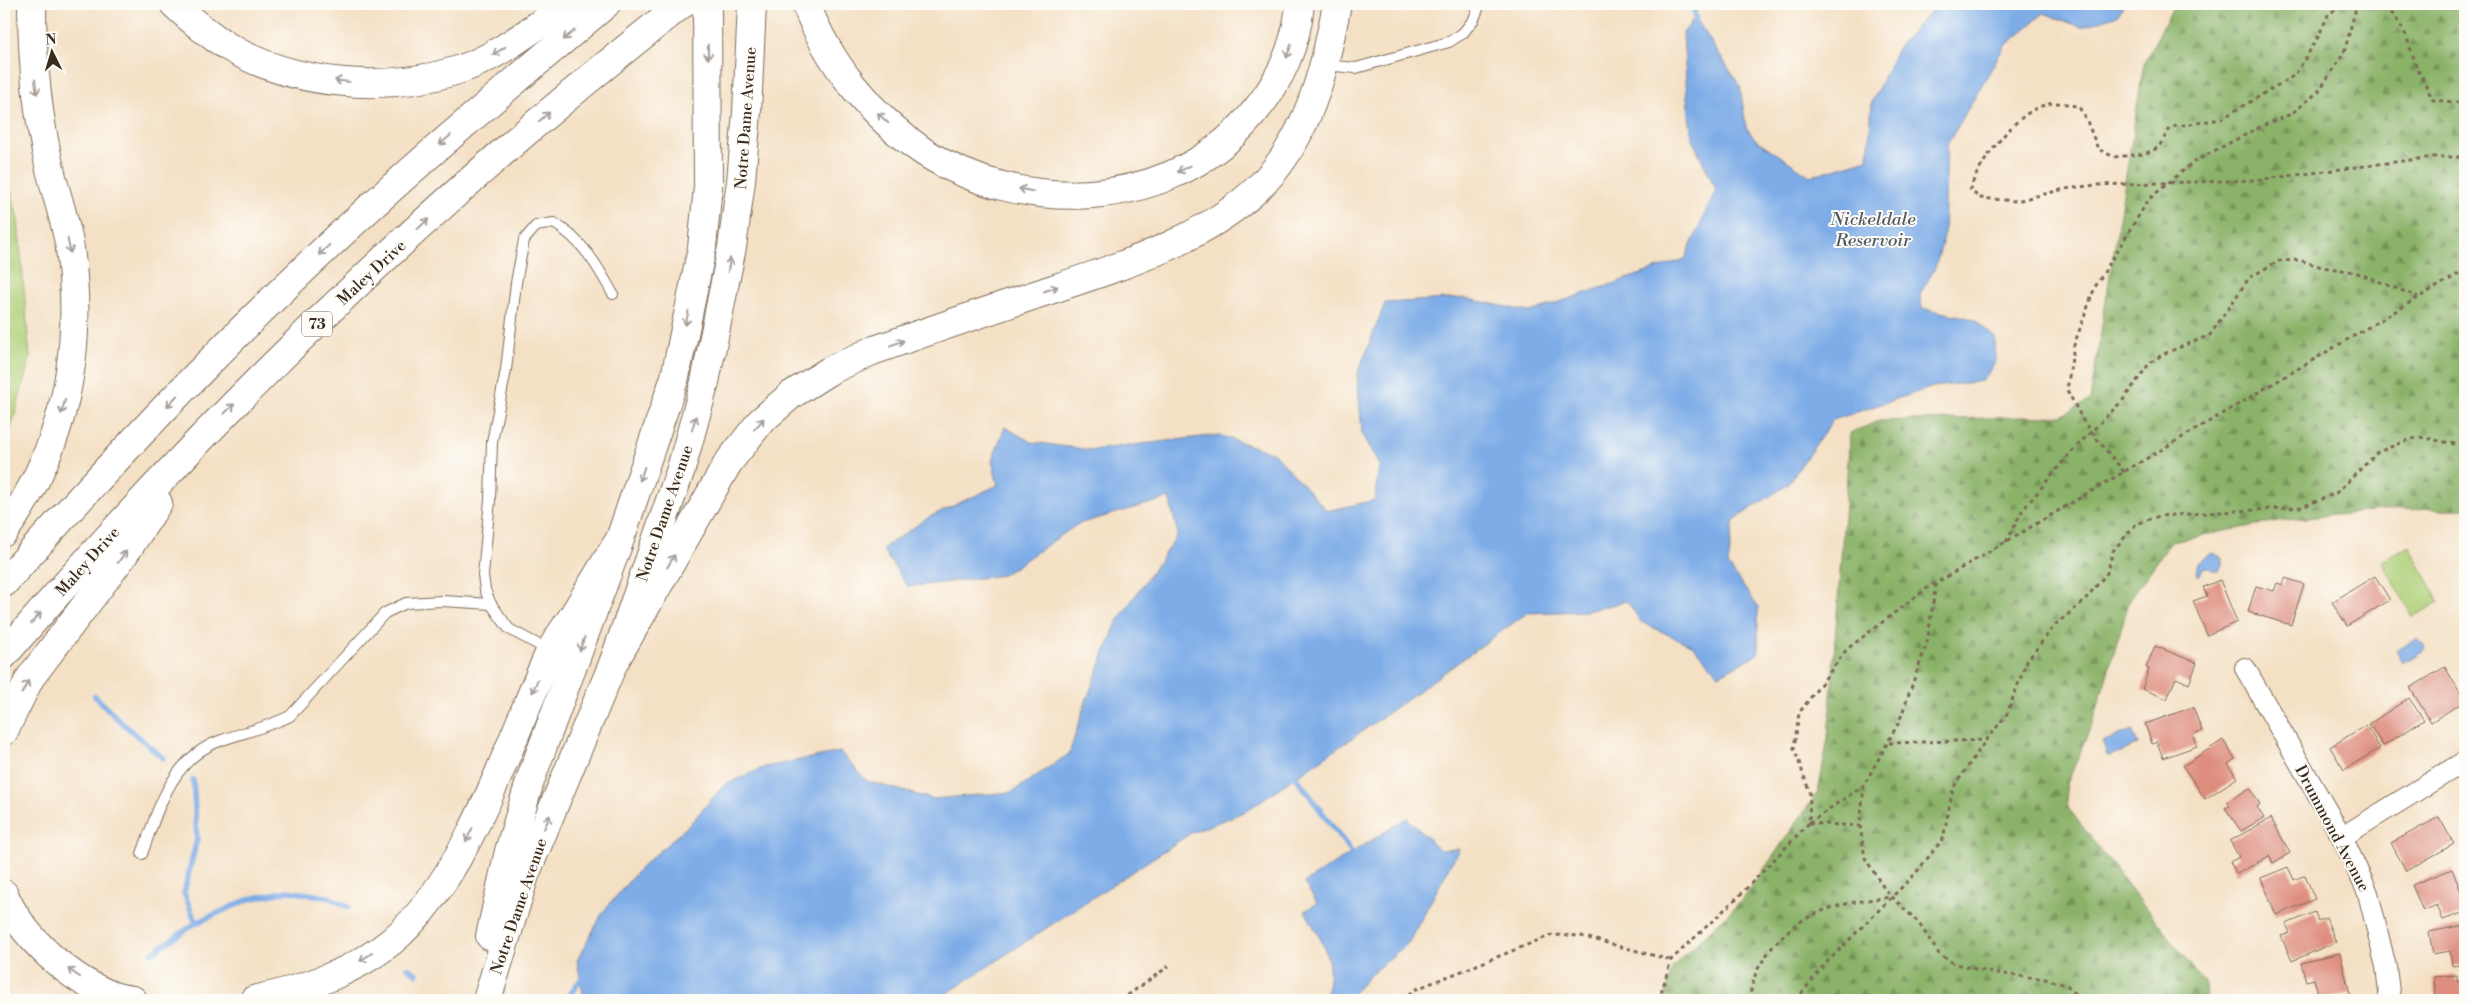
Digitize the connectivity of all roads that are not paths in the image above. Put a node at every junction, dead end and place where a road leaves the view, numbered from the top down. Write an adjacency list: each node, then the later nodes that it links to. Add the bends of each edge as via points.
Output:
1 (32, 4): 15 (main road, one-way to 15, via 32,54 41,123 70,247 75,295 75,344 70,383 56,432 39,472)
2 (174, 4): 3 (main road, one-way to 2, via 487,58 455,71 420,79 381,82 338,81 296,74 260,62 227,46)
3 (568, 4)
4 (606, 4): 17 (main road, one-way to 17, via 433,150 300,272 220,350)
5 (682, 4): 14 (main road, Maley Drive / 73, one-way to 5, via 484,167)
6 (708, 4): 16 (main road, Notre Dame Avenue, one-way to 16, via 708,186 702,248 675,377)
7 (752, 4): 21 (main road, Notre Dame Avenue, one-way to 7, via 681,469 705,382 732,247 741,181 748,112)
8 (806, 4): 9 (main road, one-way to 8, via 1298,24 1278,77 1265,99 1236,133 1215,151 1169,177 1136,188 1097,195 1026,191 956,169 925,152 896,130 844,75 826,48)
9 (1300, 4)
10 (1337, 4): 12 (main road)
11 (1480, 4): 12 (lane, via 1463,33 1449,42 1356,68)
12 (1325, 65): 21 (main road, one-way to 12, via 728,463 761,421 791,395 829,371 872,351 1142,256 1210,224 1245,200 1273,171 1299,131)
13 (613, 294): 18 (lane, via 593,258 571,234 554,223 536,226 524,240 506,370 492,442 483,575)
14 (206, 432): 20 (main road, Maley Drive / 73, one-way to 14); 23 (main road, one-way to 14, via 30,678 122,556)
15 (4, 532)
16 (620, 538): 19 (main road); 30 (main road, Notre Dame Avenue, one-way to 30, via 531,778 509,850 491,926)
17 (4, 584)
18 (491, 604): 19 (lane, via 509,629); 26 (lane, via 406,603 385,612 290,716 220,741 183,765 162,801)
19 (550, 652): 29 (main road, one-way to 29, via 456,862 425,905 392,941 348,969 302,989)
20 (4, 655)
21 (613, 664): 30 (main road, Notre Dame Avenue, one-way to 21, via 524,875)
22 (2245, 668): 25 (street, Drummond Avenue)
23 (4, 731)
24 (2465, 761): 25 (street)
25 (2342, 837): 31 (street, Drummond Avenue, via 2368,893 2386,967)
26 (142, 854)
27 (4, 894): 28 (main road, one-way to 27, via 111,995 75,975 42,950 25,930)
28 (133, 1000)
29 (254, 1000)
30 (485, 1000)
31 (2390, 1000)

